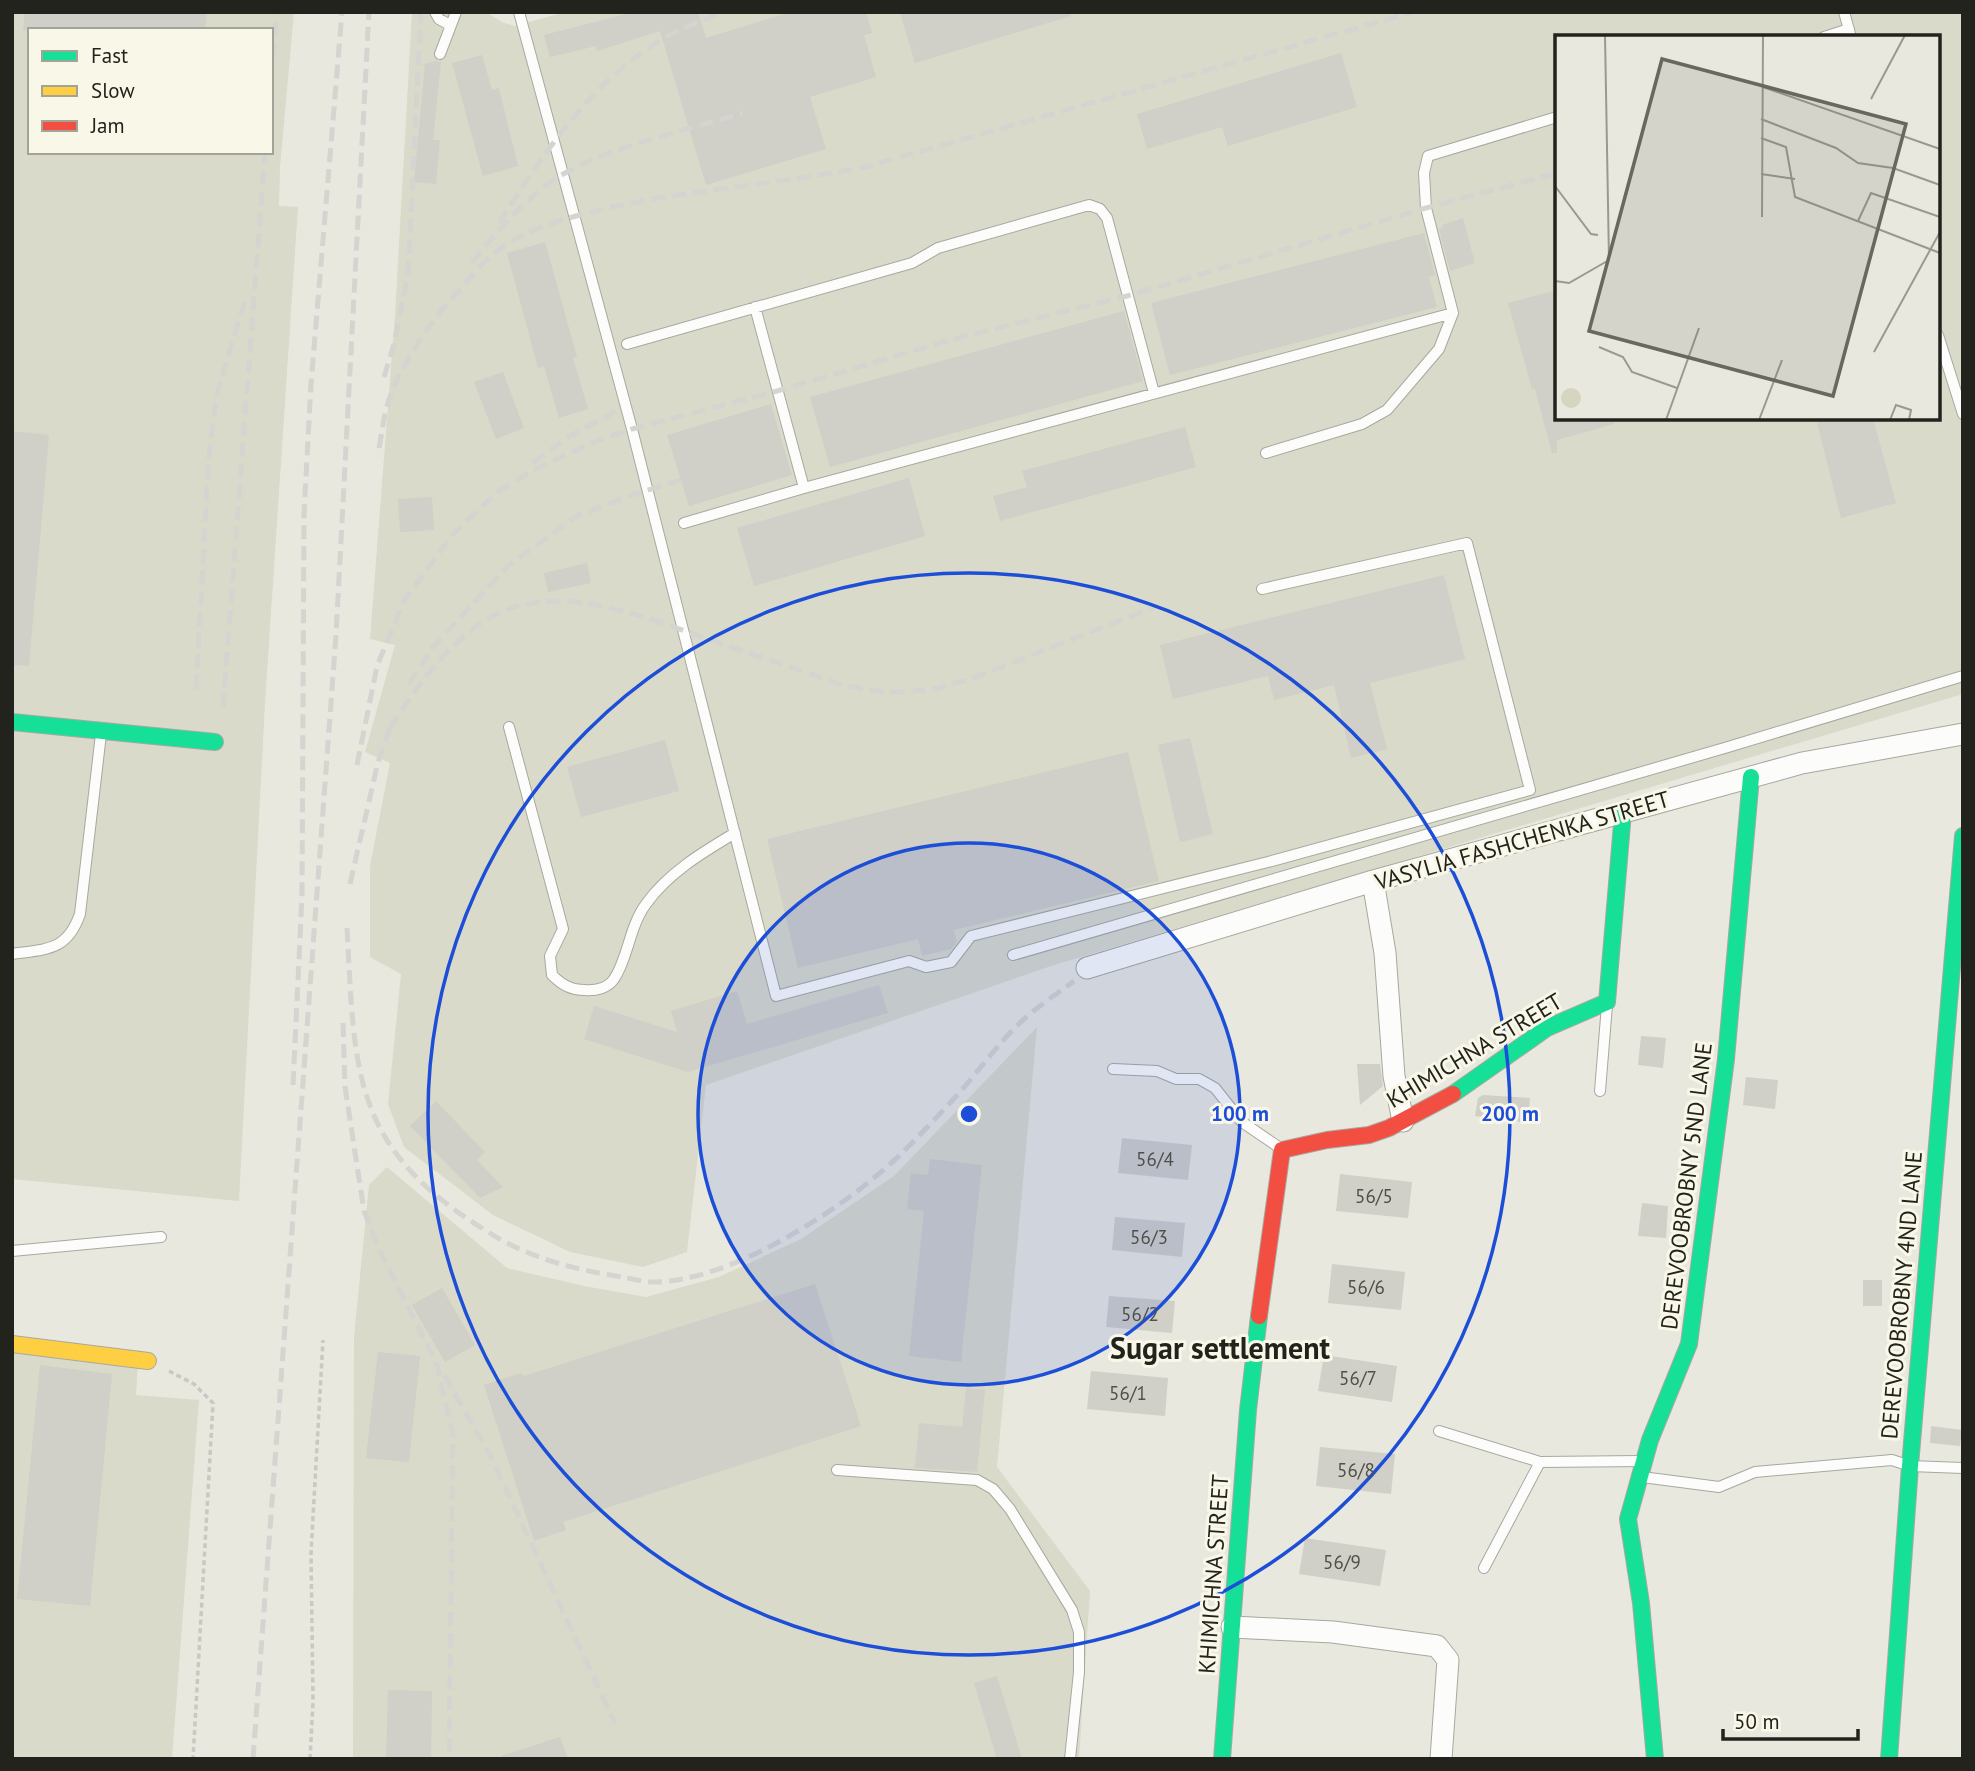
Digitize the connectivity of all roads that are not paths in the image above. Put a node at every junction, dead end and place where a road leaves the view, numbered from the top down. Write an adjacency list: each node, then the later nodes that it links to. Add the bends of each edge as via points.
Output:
1 (435, 12): 5 (lane)
2 (456, 12): 5 (lane)
3 (519, 12): 27 (lane)
4 (1844, 12): 6 (lane)
5 (450, 24): 7 (lane)
6 (1850, 33)
7 (440, 54)
8 (1555, 118): 10 (lane, via 1428,156 1426,208)
9 (755, 307): 12 (lane); 13 (lane, via 912,263 938,248 1089,205 1107,218); 16 (lane)
10 (1453, 313): 13 (lane); 15 (lane, via 1439,349 1387,410 1362,424)
11 (1940, 341): 14 (lane)
12 (627, 344)
13 (1154, 393): 16 (lane)
14 (1963, 414)
15 (1266, 453)
16 (804, 488): 17 (lane)
17 (684, 523)
18 (1262, 589): 27 (lane, via 1467,543 1530,790 971,936 951,962 926,967 909,961 776,996)
19 (1963, 676): 31 (lane)
20 (12, 722): 22 (street)
21 (509, 727): 27 (lane, via 563,929 550,956 552,975 562,985 597,991 613,980 647,902 691,860)
22 (102, 731): 24 (street); 30 (lane, via 74,933 44,949)
23 (1963, 734): 25 (street, VASYLIA FASHCHENKA STREET, via 1802,762)
24 (215, 742)
25 (1751, 777): 26 (street, VASYLIA FASHCHENKA STREET); 46 (street, DEREVOOBROBNY 5ND LANE, via 1726,1059 1689,1344)
26 (1623, 812): 29 (street, VASYLIA FASHCHENKA STREET); 33 (street)
27 (735, 833)
28 (1963, 836): 44 (street, DEREVOOBROBNY 4ND LANE)
29 (1373, 881): 32 (street, VASYLIA FASHCHENKA STREET); 36 (street)
30 (12, 954)
31 (1013, 955)
32 (1087, 968)
33 (1607, 1002): 35 (lane); 36 (street, KHIMICHNA STREET, via 1547,1028 1449,1097)
34 (1113, 1069): 37 (lane, via 1157,1070 1176,1079 1199,1079 1215,1088 1242,1122)
35 (1600, 1091)
36 (1403, 1121): 37 (street, KHIMICHNA STREET, via 1369,1135)
37 (1282, 1150): 49 (street, KHIMICHNA STREET, via 1248,1410)
38 (161, 1237): 39 (lane)
39 (12, 1251)
40 (12, 1344): 41 (street)
41 (148, 1361)
42 (1439, 1431): 43 (lane)
43 (1540, 1462): 46 (lane); 48 (lane)
44 (1910, 1465): 45 (lane); 46 (lane, via 1892,1460 1755,1472 1720,1487); 54 (street, DEREVOOBROBNY 4ND LANE)
45 (1963, 1468)
46 (1642, 1469): 53 (street, DEREVOOBROBNY 5ND LANE, via 1628,1519 1642,1603)
47 (837, 1470): 50 (lane, via 977,1480 993,1489 1010,1509 1072,1611 1079,1632)
48 (1483, 1568)
49 (1232, 1627): 51 (street, KHIMICHNA STREET); 52 (street, via 1334,1632 1437,1646 1448,1660)
50 (1070, 1759)
51 (1222, 1759)
52 (1441, 1759)
53 (1655, 1759)
54 (1889, 1759)

